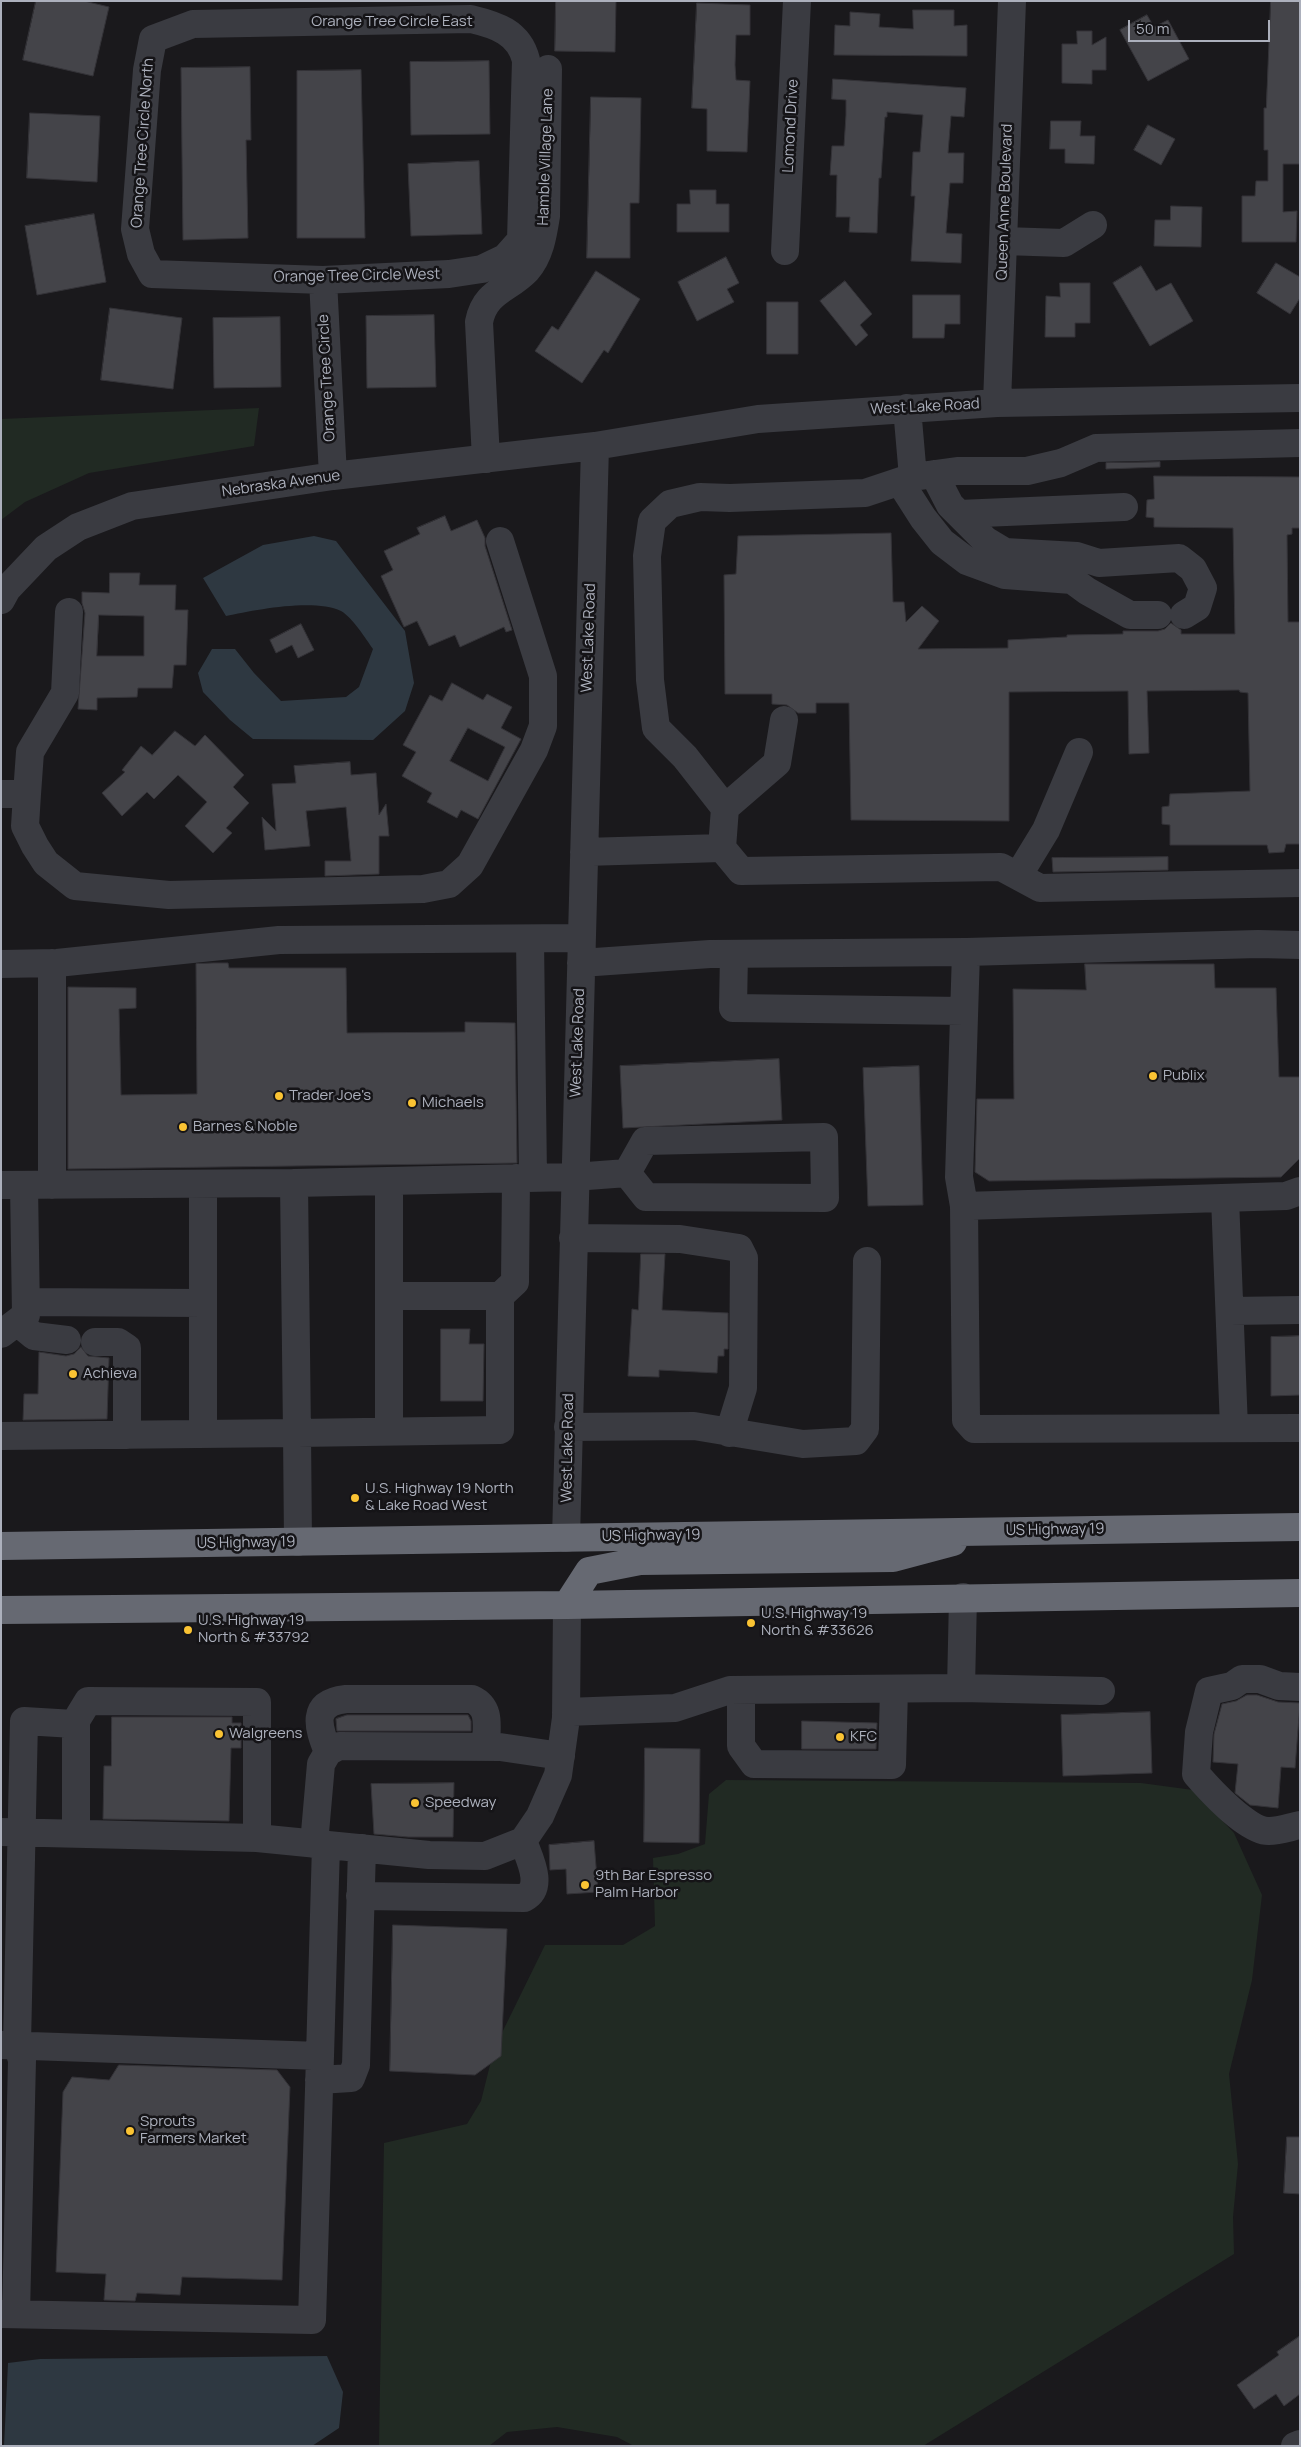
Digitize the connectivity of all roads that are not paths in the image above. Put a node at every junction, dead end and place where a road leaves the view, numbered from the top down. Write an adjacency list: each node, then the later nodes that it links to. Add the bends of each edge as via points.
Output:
1 (797, 1): 8 (street, Lomond Drive)
2 (1012, 1): 7 (street, Queen Anne Boulevard)
3 (153, 39): 6 (street, Orange Tree Circle East, via 193,24 471,19 500,26 523,48 526,60); 9 (street, Orange Tree Circle North, via 147,70 135,229 141,254)
4 (548, 69): 16 (street, Hamble Village Lane, via 543,236 538,253 528,268 490,298 482,309 479,322)
5 (1093, 224): 7 (street, via 1064,243)
6 (521, 240): 10 (street, Orange Tree Circle West, via 505,258 482,269 449,274)
7 (1004, 241): 12 (street, Queen Anne Boulevard)
8 (785, 251)
9 (152, 274): 10 (street, Orange Tree Circle West)
10 (323, 280): 17 (street, Orange Tree Circle)
11 (1300, 398): 12 (street, West Lake Road)
12 (997, 403): 13 (street, West Lake Road)
13 (907, 408): 15 (street, West Lake Road, via 758,419); 18 (street)
14 (1300, 443): 18 (street, via 1096,448 1061,464 1027,471 957,471)
15 (595, 446): 16 (street, Nebraska Avenue); 29 (street, West Lake Road)
16 (486, 458): 17 (street, Nebraska Avenue)
17 (332, 476): 22 (street, Nebraska Avenue, via 132,506 78,527 46,548 7,589)
18 (916, 478): 20 (street); 20 (street, via 923,518 942,542 967,561 1005,574 1072,580 1130,615 1171,615 1198,607 1203,588 1193,569 1179,558 1099,563 1077,556 1005,552 985,540); 27 (street, via 865,493 730,498 700,496 670,504 652,521 647,556 648,617 650,680 656,728 685,757)
19 (1124, 507): 20 (street)
20 (959, 514)
21 (500, 541): 26 (street, via 543,676 543,726 534,750 470,865 449,884 423,889 170,895 75,886 46,863 25,826)
22 (1, 600)
23 (69, 612): 26 (street, via 65,693 30,752)
24 (784, 720): 27 (street, via 777,763)
25 (1079, 752): 30 (street, via 1046,830)
26 (14, 794)
27 (725, 808): 28 (street)
28 (722, 848): 29 (street); 30 (street, via 741,871 1001,867)
29 (584, 852): 34 (street, West Lake Road)
30 (1018, 876): 31 (street, via 1040,888)
31 (1300, 883)
32 (530, 939): 34 (street); 37 (street, via 278,940); 42 (street)
33 (1300, 945): 35 (street)
34 (581, 950): 36 (street); 41 (street, West Lake Road)
35 (966, 952): 36 (street); 39 (street)
36 (734, 954): 39 (street, via 733,1008)
37 (52, 963): 38 (street); 47 (street)
38 (1, 964)
39 (964, 1011): 50 (street, via 959,1177)
40 (627, 1173): 40 (street, via 646,1197 825,1198 824,1137 645,1141); 41 (street)
41 (574, 1177): 42 (street); 51 (street, West Lake Road)
42 (525, 1178): 43 (street); 54 (street, via 515,1282)
43 (389, 1181): 44 (street); 53 (street)
44 (294, 1183): 45 (street); 65 (street)
45 (203, 1184): 47 (street); 55 (street)
46 (13, 1185): 47 (street); 58 (street)
47 (52, 1185)
48 (1300, 1191): 49 (street, via 1286,1196)
49 (1226, 1198): 50 (street); 57 (street)
50 (964, 1206): 62 (street, via 966,1420 974,1428)
51 (572, 1238): 61 (street, West Lake Road); 66 (street, via 680,1239 739,1248 744,1258 743,1388)
52 (867, 1261): 66 (street, via 865,1429 856,1440 803,1444)
53 (389, 1296): 54 (street); 64 (street)
54 (500, 1296): 64 (street, via 500,1430)
55 (203, 1303): 58 (street); 67 (street)
56 (1300, 1310): 57 (street)
57 (1230, 1311): 62 (street)
58 (15, 1319): 59 (street, via 34,1336)
59 (67, 1340)
60 (96, 1342): 68 (street, via 118,1342 127,1348)
61 (568, 1427): 66 (street, via 694,1426); 72 (street, West Lake Road)
62 (1234, 1428): 63 (street)
63 (1300, 1428)
64 (389, 1431): 65 (street)
65 (297, 1433): 67 (street); 73 (street)
66 (729, 1433)
67 (203, 1434): 68 (street)
68 (127, 1435): 69 (street)
69 (1, 1436)
70 (1300, 1526): 71 (highway, US Highway 19)
71 (996, 1530): 72 (highway, US Highway 19); 77 (highway, via 893,1558 640,1561 589,1571)
72 (566, 1538): 73 (highway, US Highway 19)
73 (298, 1542): 74 (highway, US Highway 19)
74 (1, 1546)
75 (1300, 1593): 76 (highway)
76 (963, 1597): 77 (highway); 80 (street)
77 (567, 1604): 78 (highway); 84 (street)
78 (1, 1610)
79 (1300, 1687): 89 (street, via 1242,1679 1232,1686 1209,1691 1199,1732 1196,1774 1216,1798 1267,1831)
80 (961, 1688): 82 (street); 83 (street)
81 (741, 1690): 82 (street); 82 (street, via 741,1746 754,1764 892,1765); 84 (street, via 730,1690 675,1708)
82 (894, 1690)
83 (1101, 1691)
84 (566, 1712): 88 (street)
85 (76, 1722): 90 (street, via 24,1721); 91 (street); 92 (street, via 88,1701 257,1702)
86 (486, 1747): 87 (street, via 339,1746); 87 (street, via 486,1710 472,1699 346,1699 332,1700 322,1708 319,1719 321,1734); 88 (street)
87 (328, 1752): 94 (street, via 321,1764)
88 (561, 1756): 93 (street, via 558,1774 540,1816)
89 (1300, 1825)
90 (12, 1832): 91 (street); 97 (street)
91 (76, 1833): 92 (street)
92 (257, 1838): 94 (street)
93 (523, 1841): 95 (street, via 484,1856 429,1855); 96 (street, via 534,1873 531,1894 524,1898)
94 (320, 1844): 95 (street); 98 (street)
95 (362, 1848): 96 (street)
96 (360, 1896): 98 (street, via 356,2065 352,2078)
97 (6, 2045): 98 (street); 99 (street, via 22,2060)
98 (320, 2068): 99 (street, via 312,2320)
99 (9, 2314)
100 (1300, 2444): 101 (street)
101 (1295, 2446)

